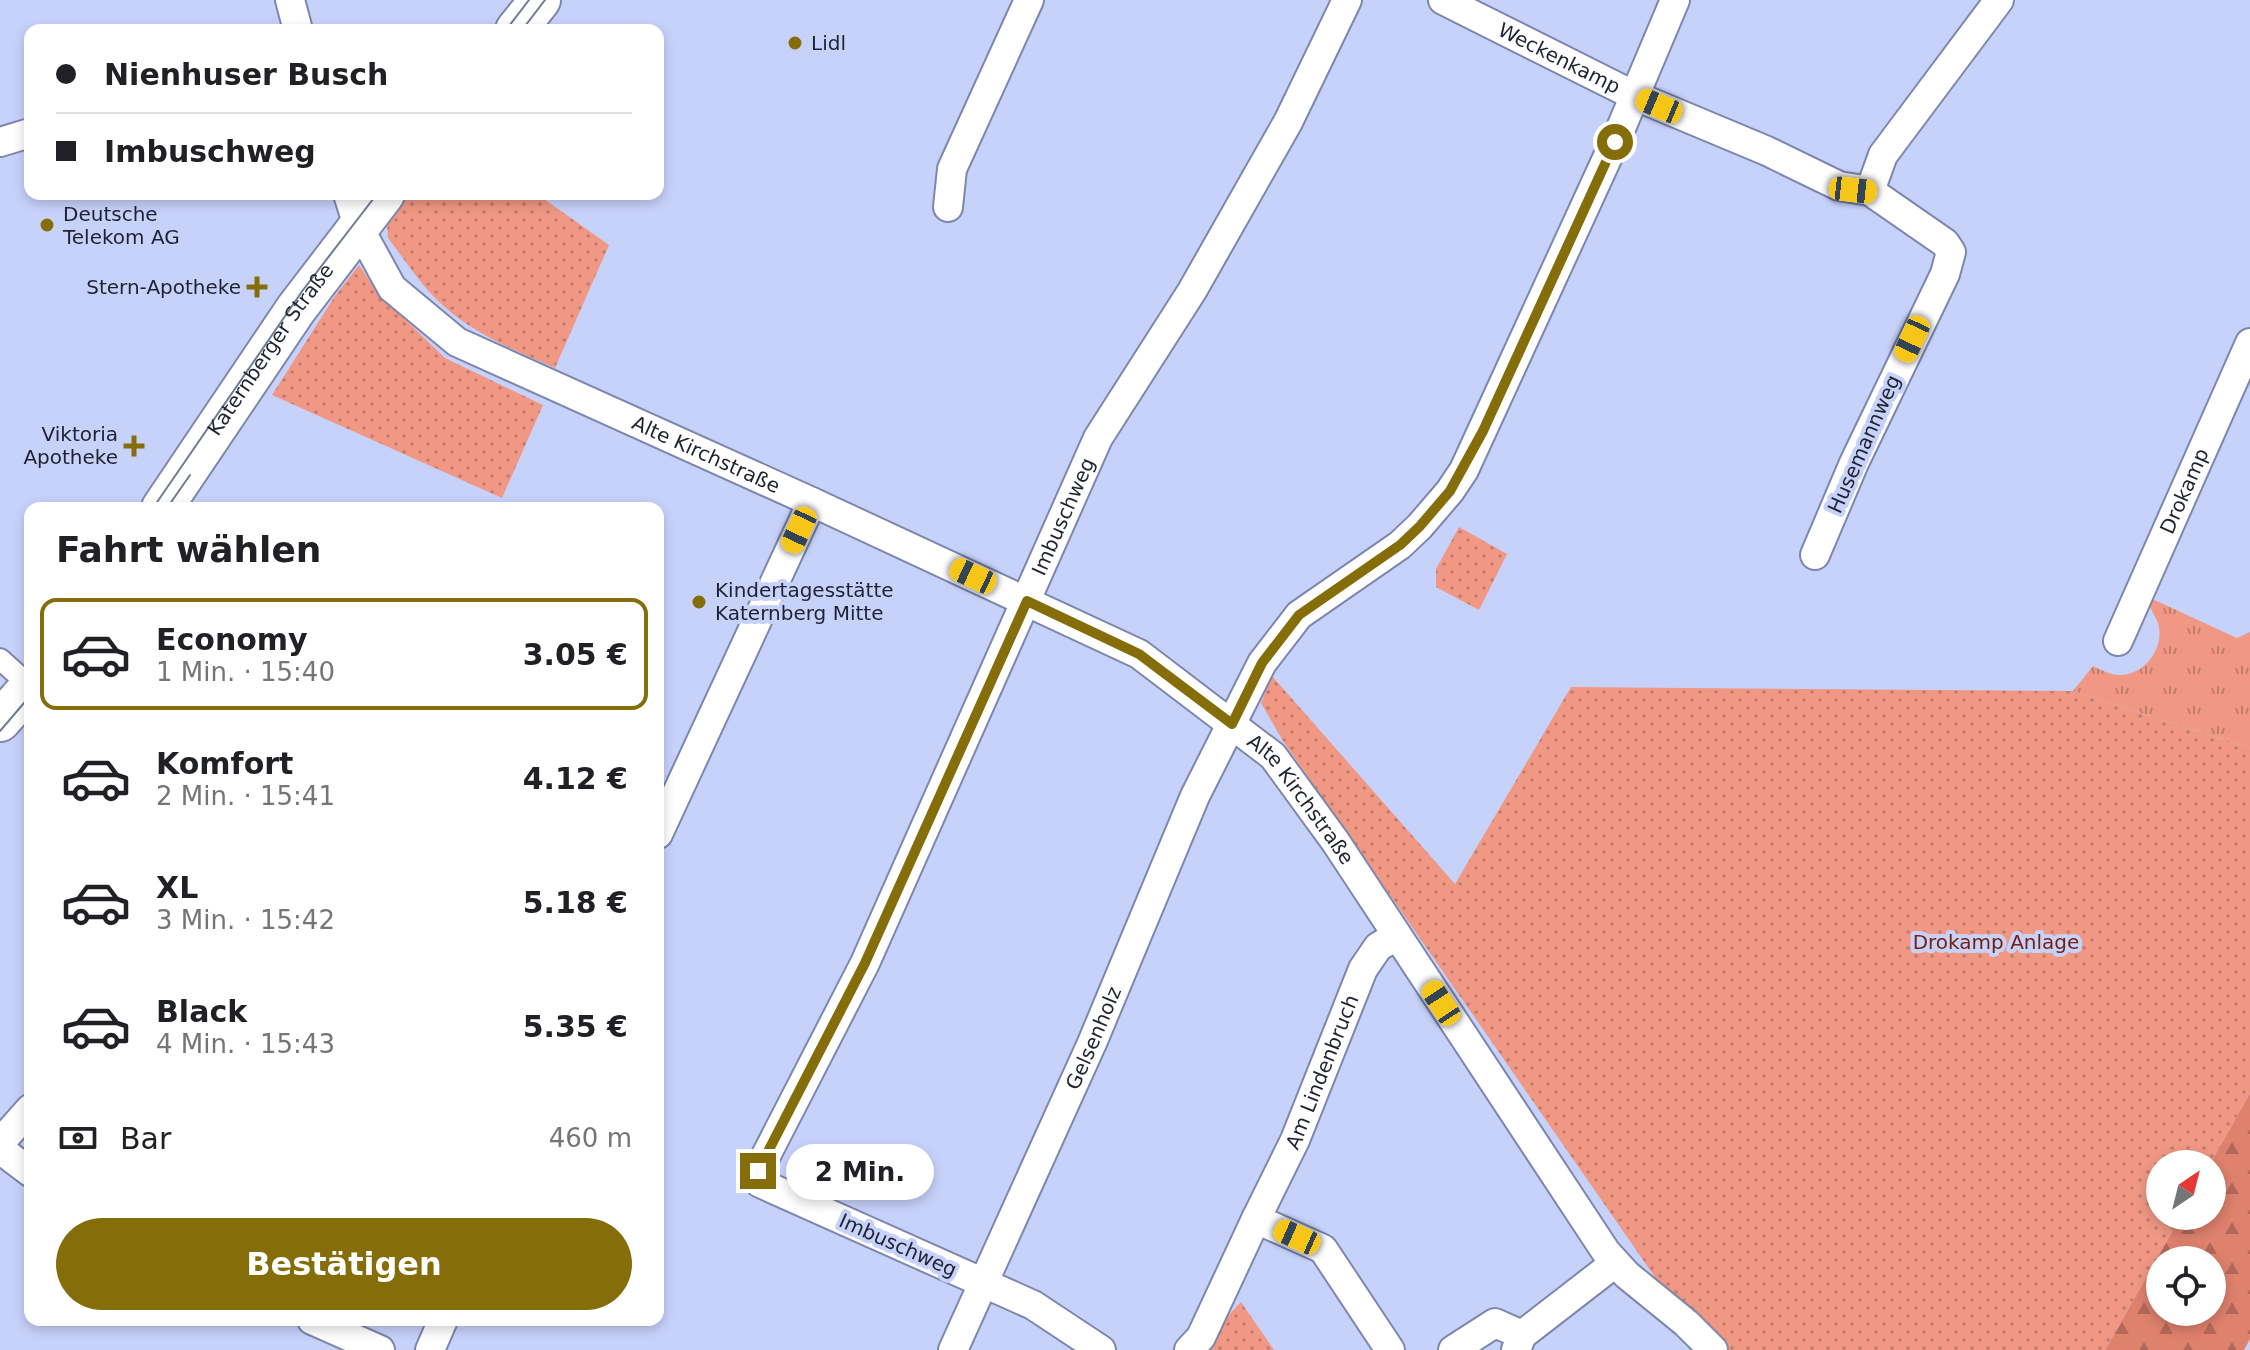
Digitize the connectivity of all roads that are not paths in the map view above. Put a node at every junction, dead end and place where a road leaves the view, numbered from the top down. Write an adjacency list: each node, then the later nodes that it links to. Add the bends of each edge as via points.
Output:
1 (290, 0): 8 (street)
2 (540, 0): 9 (main road)
3 (1029, 0): 15 (street, via 952,169)
4 (1347, 0): 21 (street, Imbuschweg, via 1288,122 1192,291 1098,438)
5 (1443, 0): 10 (street, Weckenkamp)
6 (1675, 0): 10 (street, Gelsenholz)
7 (1999, 0): 13 (street, via 1883,155)
8 (296, 24)
9 (521, 24)
10 (1633, 95): 13 (street, Husemannweg, via 1839,186); 27 (street, Gelsenholz, via 1499,397 1450,491 1400,545 1299,615 1262,663)
11 (24, 135): 12 (street)
12 (0, 142)
13 (1870, 191): 20 (street, Husemannweg, via 1945,243 1950,263)
14 (372, 200): 16 (main road, Katernberger Straße)
15 (948, 207)
16 (353, 210): 18 (main road, Katernberger Straße, via 296,309); 19 (street, Alte Kirchstraße, via 392,288 457,342)
17 (2250, 343): 22 (street, Drokamp)
18 (166, 502)
19 (812, 502): 21 (street, Alte Kirchstraße); 28 (street)
20 (1815, 555)
21 (1027, 601): 27 (street, Alte Kirchstraße, via 1139,654); 36 (street, Imbuschweg, via 865,963 757,1178)
22 (2118, 641)
23 (0, 659): 24 (street)
24 (24, 681)
25 (24, 694): 26 (main road)
26 (0, 721)
27 (1232, 724): 29 (street, Alte Kirchstraße, via 1273,756 1301,792); 36 (street, Gelsenholz, via 1195,796 1092,1043)
28 (664, 821)
29 (1396, 936): 34 (street, Am Lindenbruch, via 1378,947 1363,969 1295,1140); 35 (street, Alte Kirchstraße)
30 (24, 1116): 31 (street)
31 (0, 1143)
32 (0, 1149): 33 (street)
33 (24, 1167)
34 (1256, 1219): 44 (street, Am Lindenbruch, via 1201,1337); 45 (street, via 1323,1249)
35 (1615, 1263): 39 (street); 47 (street, Alte Kirchstraße)
36 (983, 1282): 42 (street, Gelsenholz); 43 (street, Imbuschweg, via 1033,1305)
37 (326, 1326): 40 (street)
38 (440, 1326): 41 (street)
39 (1519, 1342): 46 (street, via 1495,1323)
40 (380, 1350)
41 (430, 1350)
42 (953, 1350)
43 (1101, 1350)
44 (1189, 1350)
45 (1390, 1350)
46 (1453, 1350)
47 (1713, 1350)

